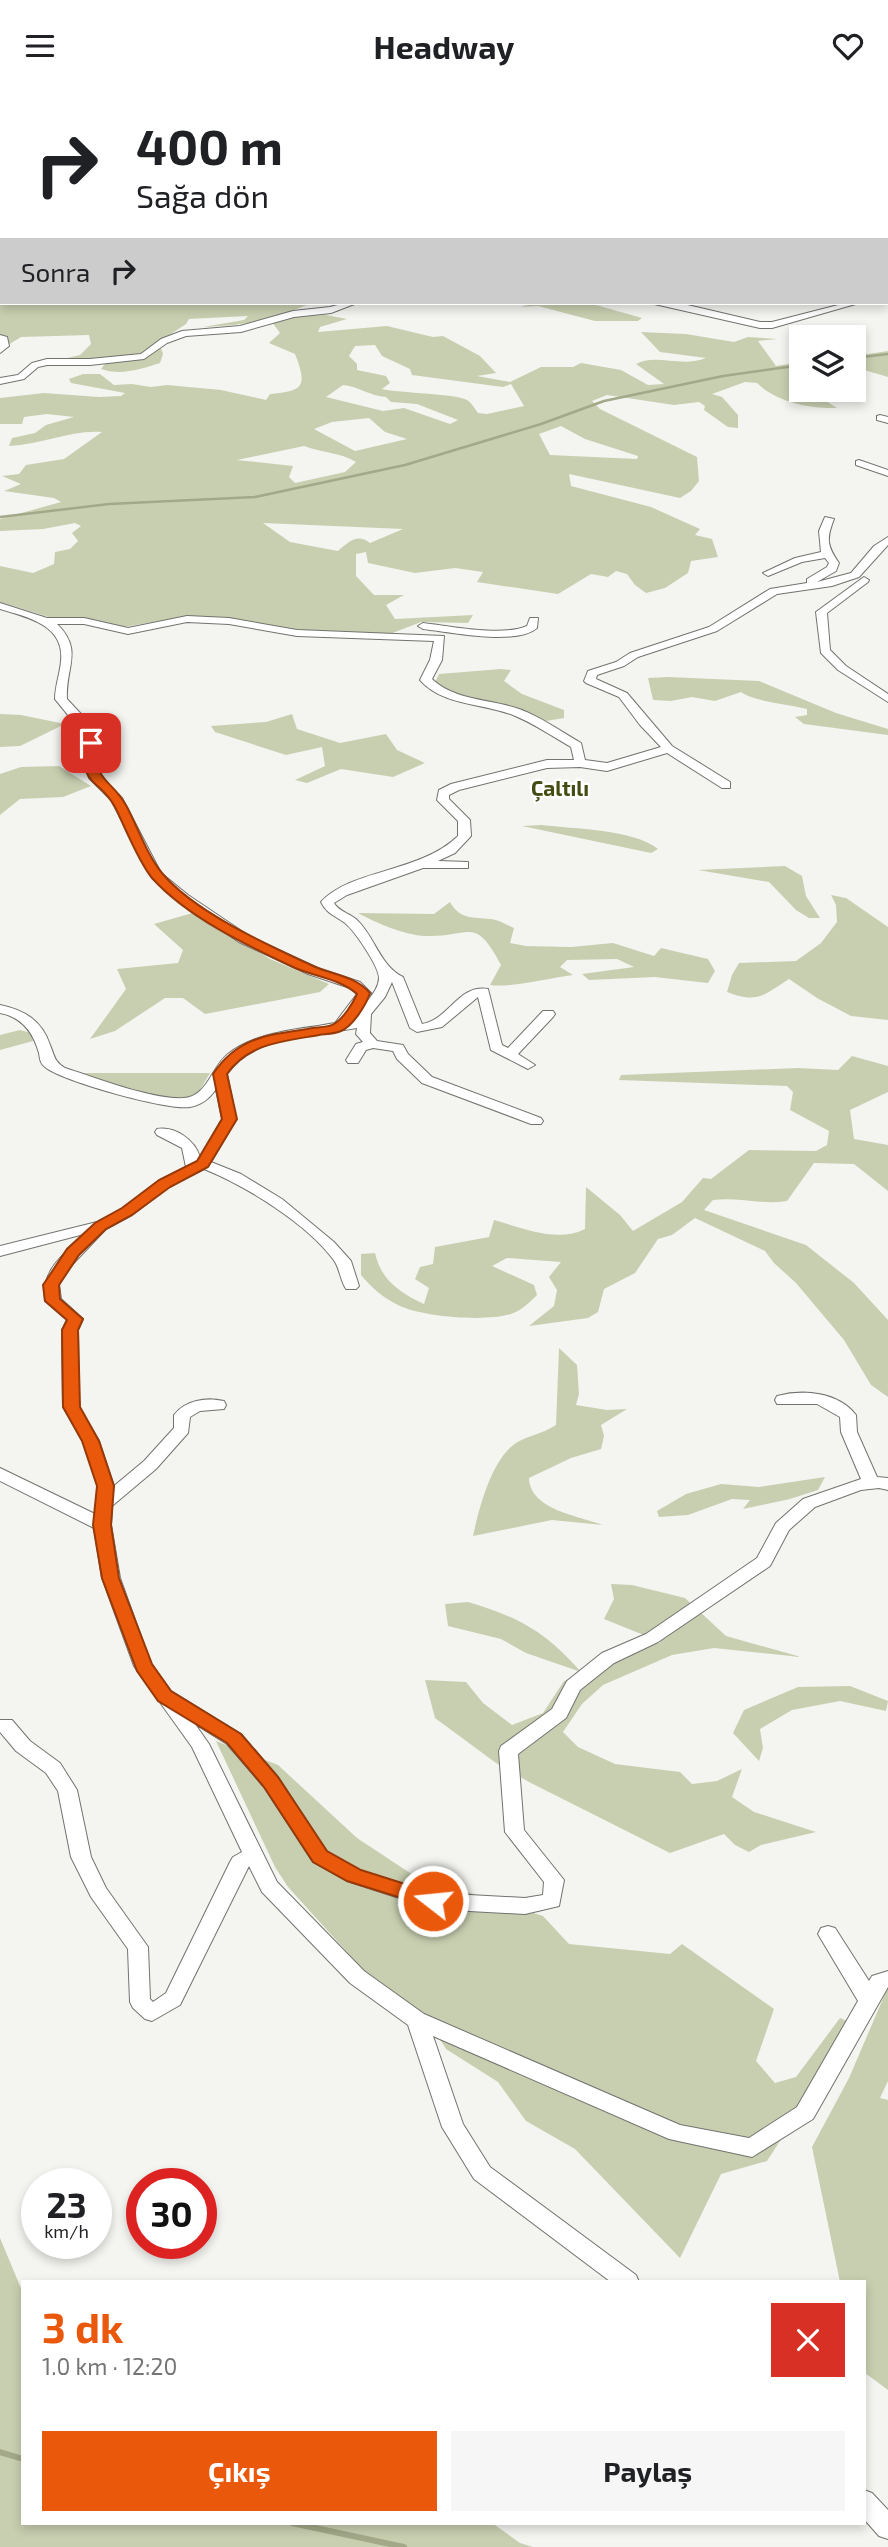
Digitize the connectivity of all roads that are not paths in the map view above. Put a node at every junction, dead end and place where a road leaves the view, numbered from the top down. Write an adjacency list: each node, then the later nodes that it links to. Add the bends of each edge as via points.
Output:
1 (123, 91): 2 (street)
2 (145, 91)
3 (347, 305): 6 (street)
4 (678, 305): 5 (street, via 760,325)
5 (847, 305)
6 (219, 330): 8 (street); 10 (street, via 186,333 164,341 144,356 47,362 21,377)
7 (0, 338): 9 (street, via 5,346)
8 (187, 341)
9 (0, 350)
10 (0, 381)
11 (859, 463): 12 (street)
12 (888, 473)
13 (829, 519): 15 (street, via 823,540)
14 (888, 540): 16 (street)
15 (827, 554): 17 (street); 18 (street, via 834,563 832,569 807,584)
16 (861, 571): 18 (street); 23 (street, via 866,578 821,612 825,651)
17 (768, 573)
18 (810, 587): 24 (street, via 774,591 711,633 634,655 589,676 590,681 623,695)
19 (0, 606): 21 (street)
20 (534, 619): 22 (street, via 532,628 523,632 418,626)
21 (46, 621): 22 (street, via 84,621 128,631 187,619 297,633); 33 (street, via 65,641 61,699 89,729 94,778 116,798 156,875 244,939 355,985 364,993)
22 (407, 636): 25 (street, via 440,638 426,680 430,686 527,717 577,745)
23 (888, 699)
24 (667, 748): 25 (street, via 607,767); 26 (street)
25 (580, 764): 28 (street, via 547,764 443,793 443,800 465,820 467,834 443,856)
26 (726, 785)
27 (464, 865): 28 (street)
28 (414, 866): 29 (street, via 353,887 327,902 331,910 351,921)
29 (386, 974): 32 (street, via 382,990); 35 (street, via 398,980 417,1028 438,1025 472,992 483,992 496,1047)
30 (3, 1009): 38 (street, via 27,1018 39,1031 48,1063 96,1083 188,1103 204,1097)
31 (548, 1014): 35 (street)
32 (365, 1015): 33 (street, via 356,1024); 34 (street, via 363,1034)
33 (338, 1028): 38 (street, via 248,1047 230,1059)
34 (373, 1044): 36 (street, via 361,1047); 39 (street, via 398,1048 427,1080)
35 (509, 1055): 37 (street)
36 (353, 1060)
37 (528, 1065)
38 (220, 1074): 41 (street, via 229,1119)
39 (536, 1121)
40 (162, 1132): 41 (street, via 186,1142)
41 (198, 1166): 42 (street); 44 (street, via 236,1177 277,1202 329,1245 343,1261)
42 (100, 1226): 43 (street); 49 (street, via 73,1252 51,1285 53,1301 75,1319 70,1330 71,1407 91,1441 106,1486)
43 (0, 1251)
44 (351, 1286)
45 (783, 1400): 48 (street, via 816,1396 848,1415 849,1433)
46 (218, 1405): 49 (street, via 188,1409 182,1429)
47 (0, 1474): 50 (street)
48 (880, 1483): 51 (street, via 809,1503 782,1527 764,1562 652,1638 608,1658 573,1686 559,1713 508,1751 515,1832 554,1880 552,1901 512,1906 433,1901 354,1876 320,1857 271,1782 234,1739)
49 (104, 1504): 50 (street)
50 (102, 1525): 51 (street, via 111,1578 129,1629 143,1666)
51 (165, 1696): 53 (street, via 200,1744)
52 (5, 1725): 53 (street, via 23,1746 53,1768 67,1790 82,1857 98,1892 138,1947 140,2002 152,2013 173,1999 240,1862)
53 (254, 1854): 57 (street, via 269,1887 356,1977)
54 (828, 1934): 56 (street, via 860,1980)
55 (888, 1979): 56 (street, via 879,1982)
56 (868, 2001): 57 (street, via 805,2113 752,2148 677,2133)
57 (417, 2020): 58 (street, via 453,2127 482,2173)
58 (625, 2280)
59 (866, 2503): 60 (street)
60 (888, 2528)

